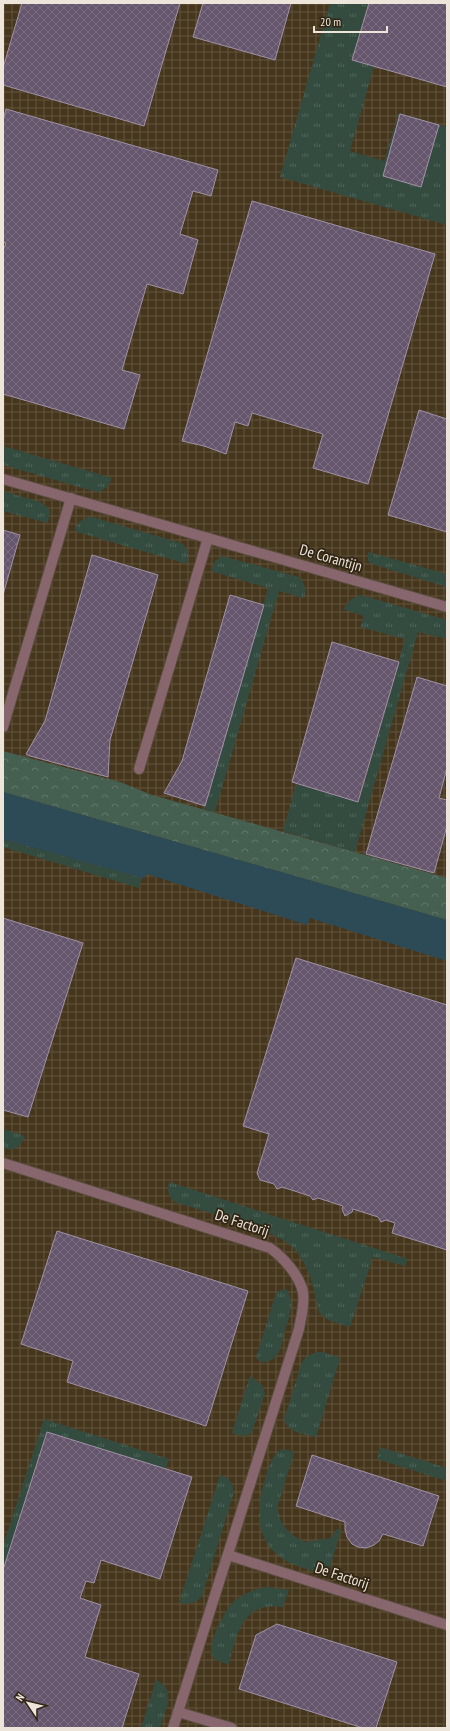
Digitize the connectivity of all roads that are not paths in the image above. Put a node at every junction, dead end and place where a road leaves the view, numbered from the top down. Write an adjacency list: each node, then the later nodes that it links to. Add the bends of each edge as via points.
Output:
1 (3, 479): 2 (street, De Corantijn)
2 (71, 498): 3 (street, De Corantijn); 5 (street)
3 (208, 538): 4 (street, De Corantijn); 6 (street)
4 (447, 607)
5 (3, 727)
6 (139, 769)
7 (3, 1164): 8 (street, De Factorij, via 270,1248 287,1263 298,1281 303,1292 299,1329)
8 (228, 1555): 9 (street, De Factorij); 10 (street, De Factorij)
9 (447, 1624)
10 (178, 1712): 11 (street, De Factorij); 12 (street)
11 (173, 1728)
12 (232, 1728)

